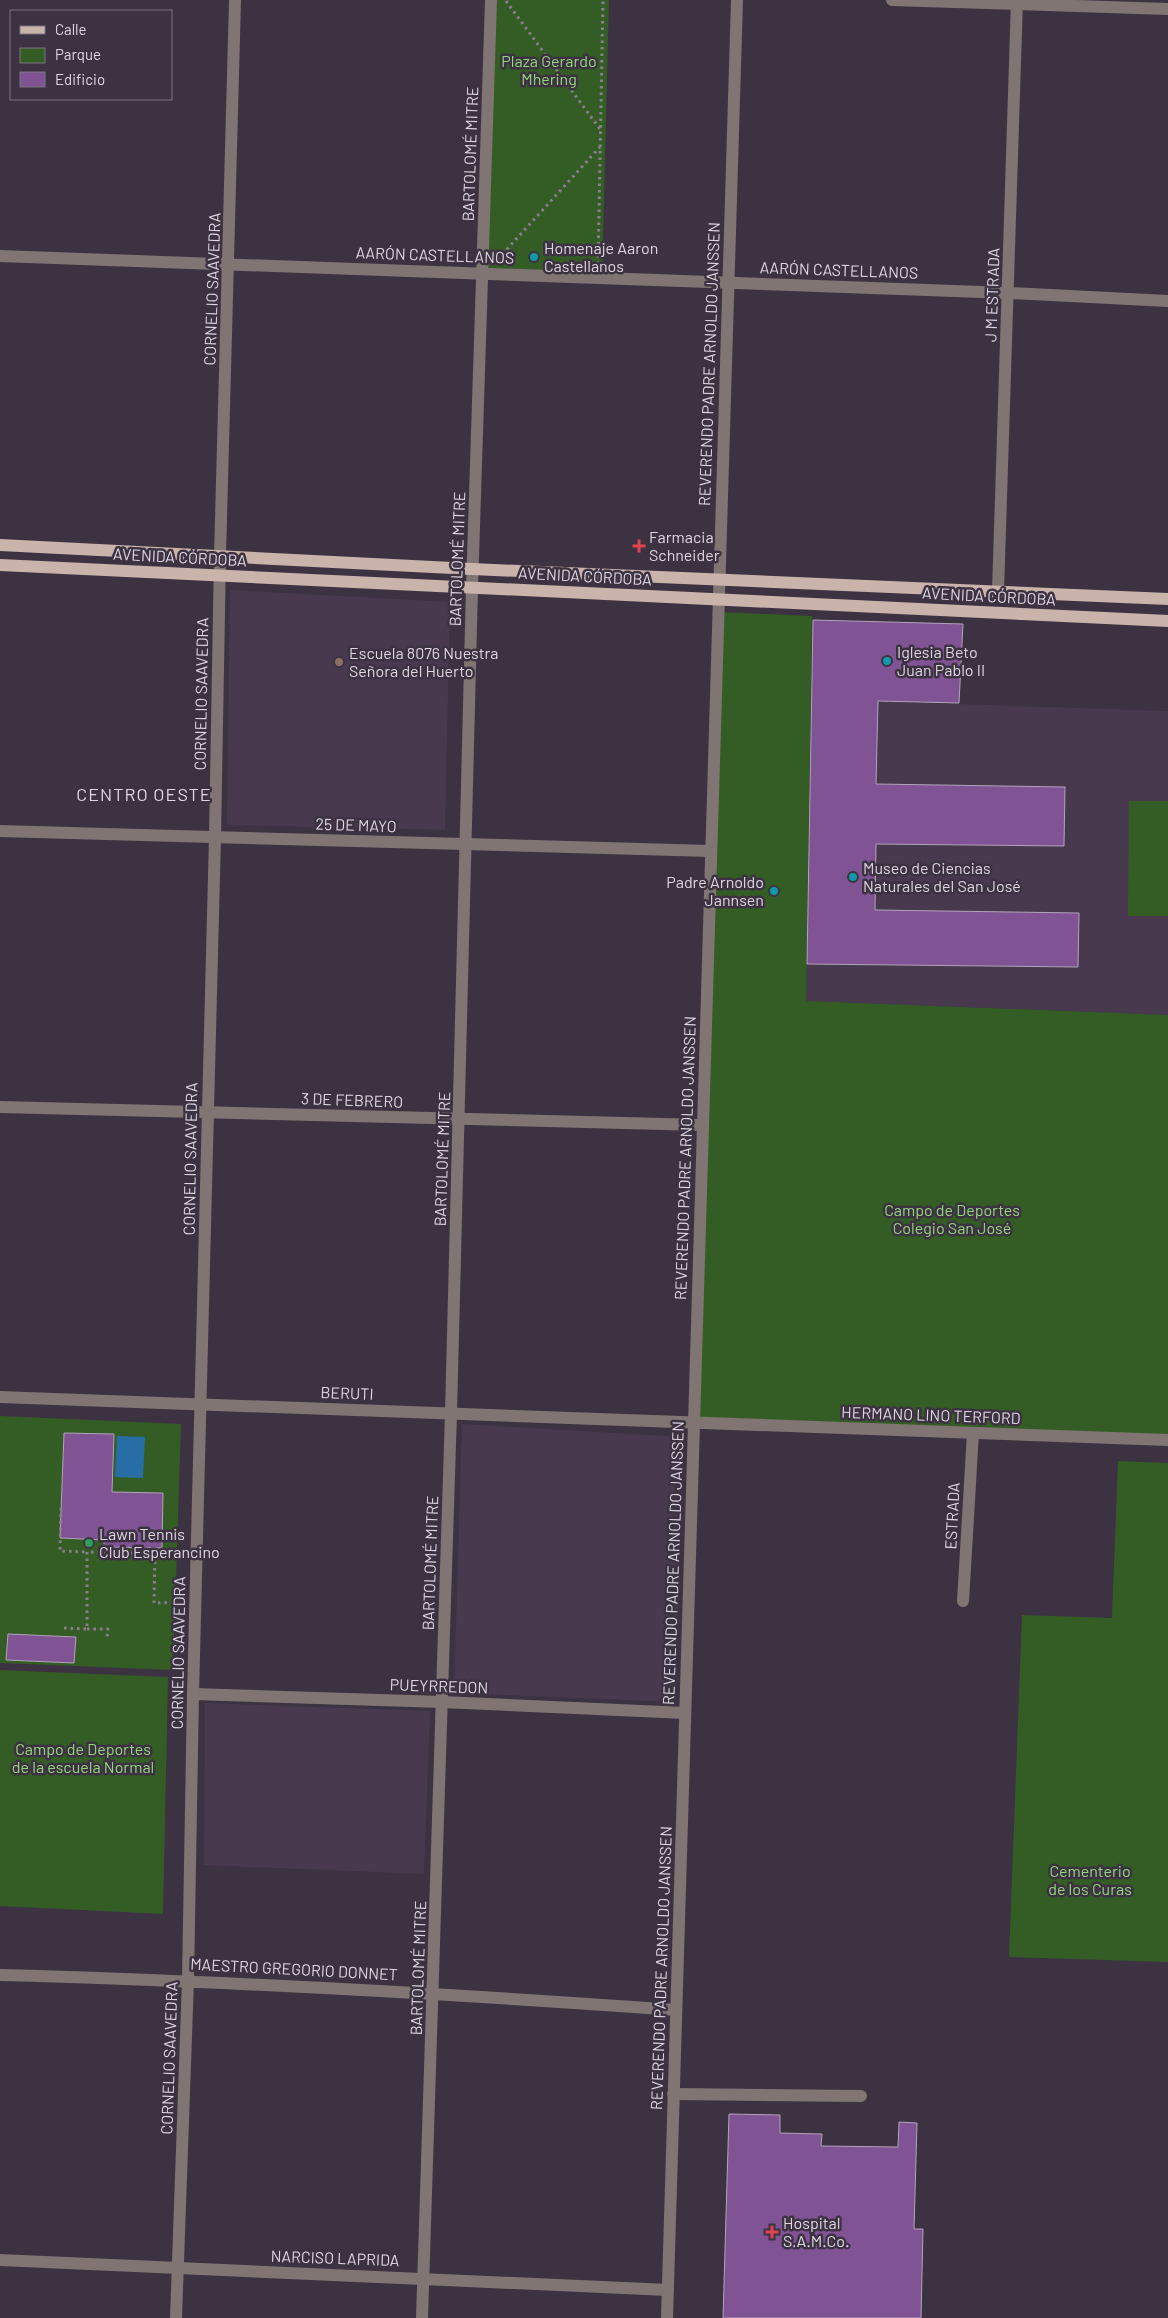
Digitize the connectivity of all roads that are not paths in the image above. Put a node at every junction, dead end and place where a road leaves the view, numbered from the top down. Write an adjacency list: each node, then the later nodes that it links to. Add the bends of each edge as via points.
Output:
1 (235, 0): 8 (street, CORNELIO SAAVEDRA)
2 (490, 0): 9 (street, BARTOLOMÉ MITRE)
3 (738, 0): 10 (street, REVERENDO PADRE ARNOLDO JANSSEN)
4 (892, 0): 5 (street)
5 (1017, 2): 6 (street); 11 (street, J M ESTRADA)
6 (1168, 9)
7 (0, 256): 8 (street, AARÓN CASTELLANOS)
8 (229, 264): 9 (street, AARÓN CASTELLANOS); 14 (street, CORNELIO SAAVEDRA)
9 (488, 269): 10 (street, AARÓN CASTELLANOS); 16 (street, BARTOLOMÉ MITRE)
10 (728, 282): 11 (street, AARÓN CASTELLANOS); 18 (street, REVERENDO PADRE ARNOLDO JANSSEN)
11 (1009, 293): 12 (street, AARÓN CASTELLANOS); 20 (street, J M ESTRADA)
12 (1168, 301)
13 (0, 545): 14 (main road, AVENIDA CÓRDOBA)
14 (220, 556): 16 (main road, AVENIDA CÓRDOBA); 17 (street, CORNELIO SAAVEDRA)
15 (0, 565): 17 (main road, AVENIDA CÓRDOBA)
16 (472, 569): 18 (main road, AVENIDA CÓRDOBA); 19 (street, BARTOLOMÉ MITRE)
17 (220, 575): 19 (main road, AVENIDA CÓRDOBA); 25 (street, CORNELIO SAAVEDRA)
18 (719, 578): 20 (main road, AVENIDA CÓRDOBA); 21 (street, REVERENDO PADRE ARNOLDO JANSSEN)
19 (472, 588): 21 (main road, AVENIDA CÓRDOBA); 26 (street, BARTOLOMÉ MITRE)
20 (998, 591): 22 (main road, AVENIDA CÓRDOBA)
21 (718, 598): 23 (main road, AVENIDA CÓRDOBA); 27 (street, REVERENDO PADRE ARNOLDO JANSSEN)
22 (1168, 599)
23 (1168, 620)
24 (0, 831): 25 (street, 25 DE MAYO)
25 (215, 837): 26 (street, 25 DE MAYO); 29 (street, CORNELIO SAAVEDRA)
26 (467, 844): 27 (street, 25 DE MAYO); 30 (street, BARTOLOMÉ MITRE)
27 (710, 851): 31 (street, REVERENDO PADRE ARNOLDO JANSSEN)
28 (0, 1107): 29 (street, 3 DE FEBRERO)
29 (208, 1112): 30 (street, 3 DE FEBRERO); 33 (street, CORNELIO SAAVEDRA)
30 (460, 1119): 31 (street, 3 DE FEBRERO); 34 (street, BARTOLOMÉ MITRE)
31 (702, 1126): 35 (street, REVERENDO PADRE ARNOLDO JANSSEN)
32 (0, 1397): 33 (street, BERUTI)
33 (200, 1404): 34 (street, BERUTI); 39 (street, CORNELIO SAAVEDRA)
34 (452, 1412): 35 (street, BERUTI); 40 (street, BARTOLOMÉ MITRE)
35 (693, 1423): 36 (street, HERMANO LINO TERFORD); 41 (street, REVERENDO PADRE ARNOLDO JANSSEN)
36 (972, 1433): 37 (street, HERMANO LINO TERFORD); 38 (street, ESTRADA)
37 (1168, 1440)
38 (963, 1601)
39 (193, 1694): 40 (street, PUEYRREDON); 43 (street, CORNELIO SAAVEDRA)
40 (442, 1702): 41 (street, PUEYRREDON); 44 (street, BARTOLOMÉ MITRE)
41 (685, 1714): 45 (street, REVERENDO PADRE ARNOLDO JANSSEN)
42 (0, 1975): 43 (street, MAESTRO GREGORIO DONNET)
43 (188, 1980): 44 (street, MAESTRO GREGORIO DONNET); 49 (street, CORNELIO SAAVEDRA)
44 (434, 1992): 45 (street, MAESTRO GREGORIO DONNET); 50 (street, BARTOLOMÉ MITRE)
45 (676, 2010): 46 (street, REVERENDO PADRE ARNOLDO JANSSEN)
46 (673, 2094): 47 (street); 51 (street, REVERENDO PADRE ARNOLDO JANSSEN)
47 (860, 2096)
48 (0, 2260): 49 (street, NARCISO LAPRIDA)
49 (178, 2268): 50 (street, NARCISO LAPRIDA); 52 (street, CORNELIO SAAVEDRA)
50 (423, 2278): 51 (street, NARCISO LAPRIDA); 53 (street, BARTOLOMÉ MITRE)
51 (668, 2290): 54 (street, REVERENDO PADRE ARNOLDO JANSSEN)
52 (176, 2318)
53 (422, 2318)
54 (667, 2318)

